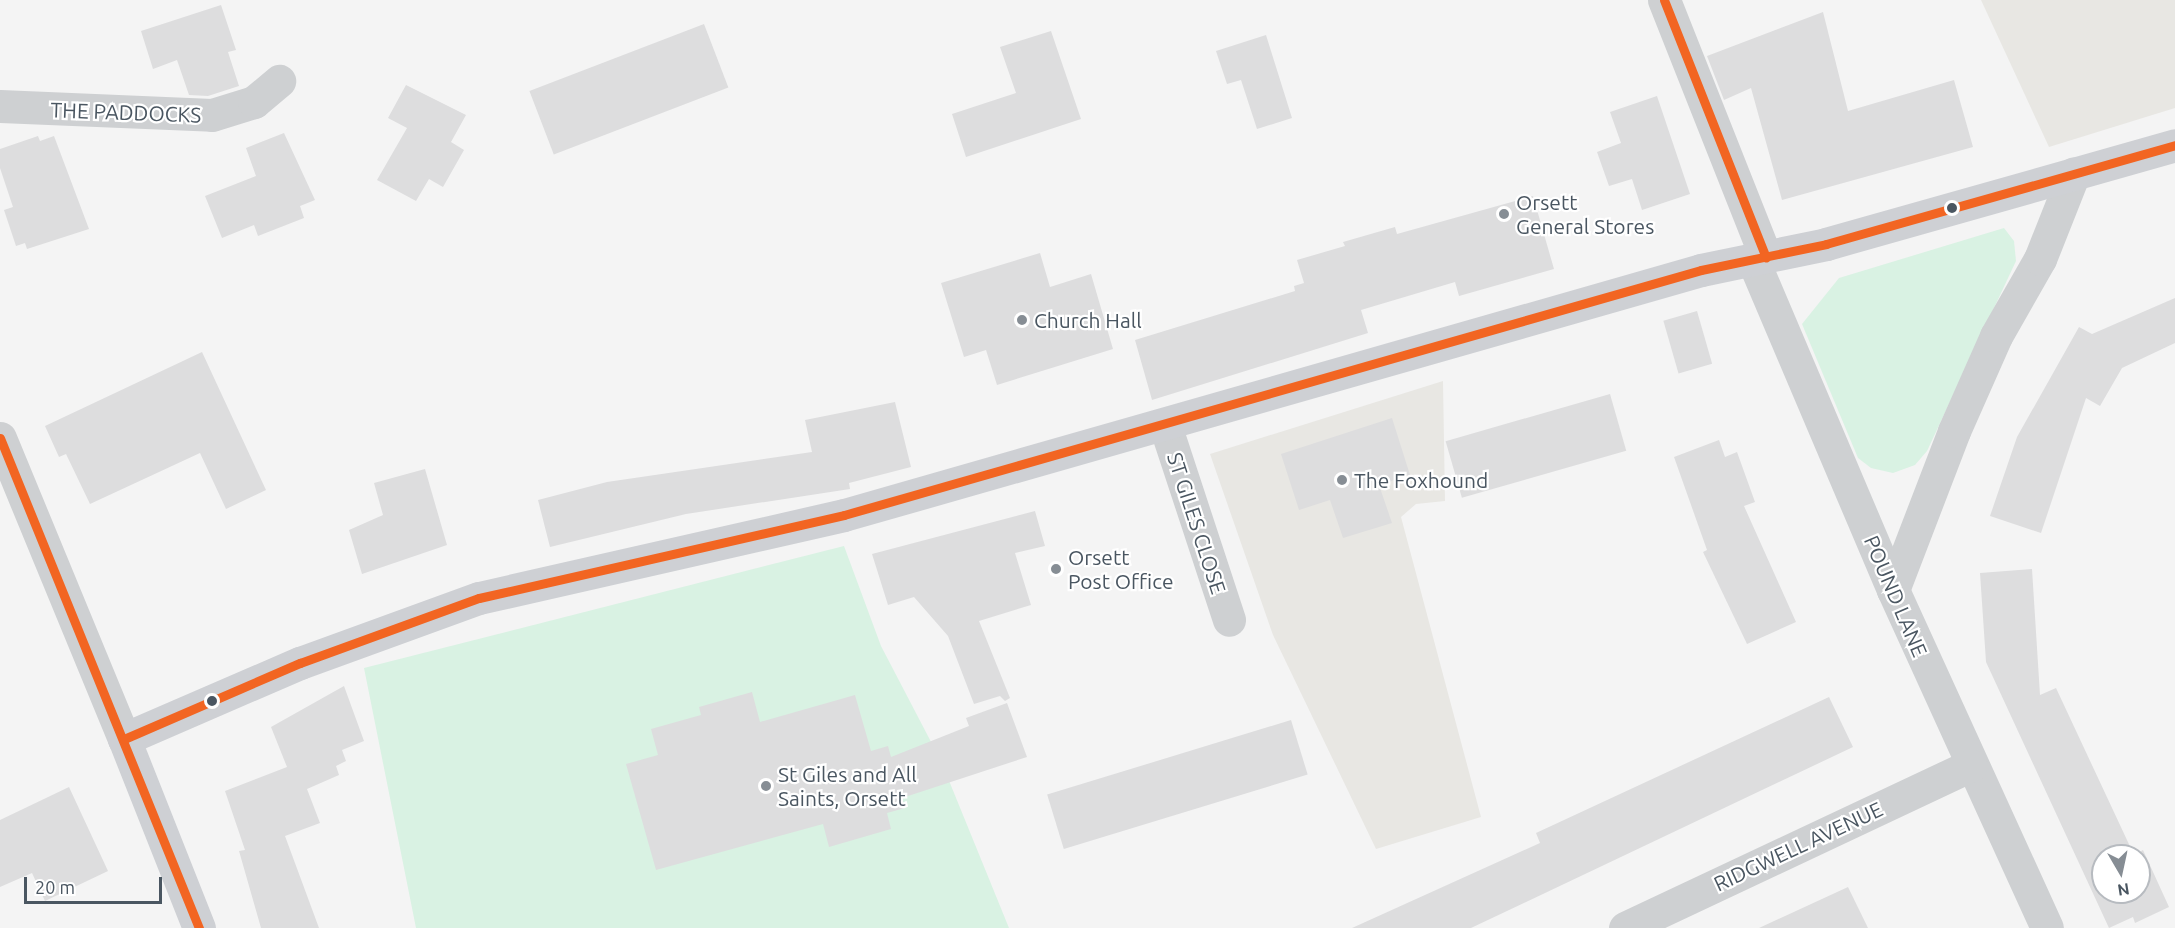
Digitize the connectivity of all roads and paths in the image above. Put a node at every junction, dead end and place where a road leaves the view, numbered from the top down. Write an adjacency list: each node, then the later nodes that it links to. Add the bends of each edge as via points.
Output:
1 (1664, 0): 6 (street, POUND LANE)
2 (279, 81): 3 (street, THE PADDOCKS, via 254,102 212,115)
3 (0, 106)
4 (2175, 145): 5 (main road)
5 (2074, 173): 6 (main road); 9 (street, via 2040,259 1996,336 1954,430)
6 (1760, 259): 7 (main road, via 1701,270); 9 (street, POUND LANE)
7 (1165, 426): 10 (street, ST GILES CLOSE); 11 (main road, via 844,515 479,598 300,663)
8 (0, 438): 11 (street)
9 (1893, 590): 12 (street, POUND LANE)
10 (1229, 620)
11 (124, 739): 13 (main road)
12 (1971, 765): 14 (street, RIDGWELL AVENUE); 15 (street, POUND LANE)
13 (199, 928)
14 (1625, 928)
15 (2047, 928)

